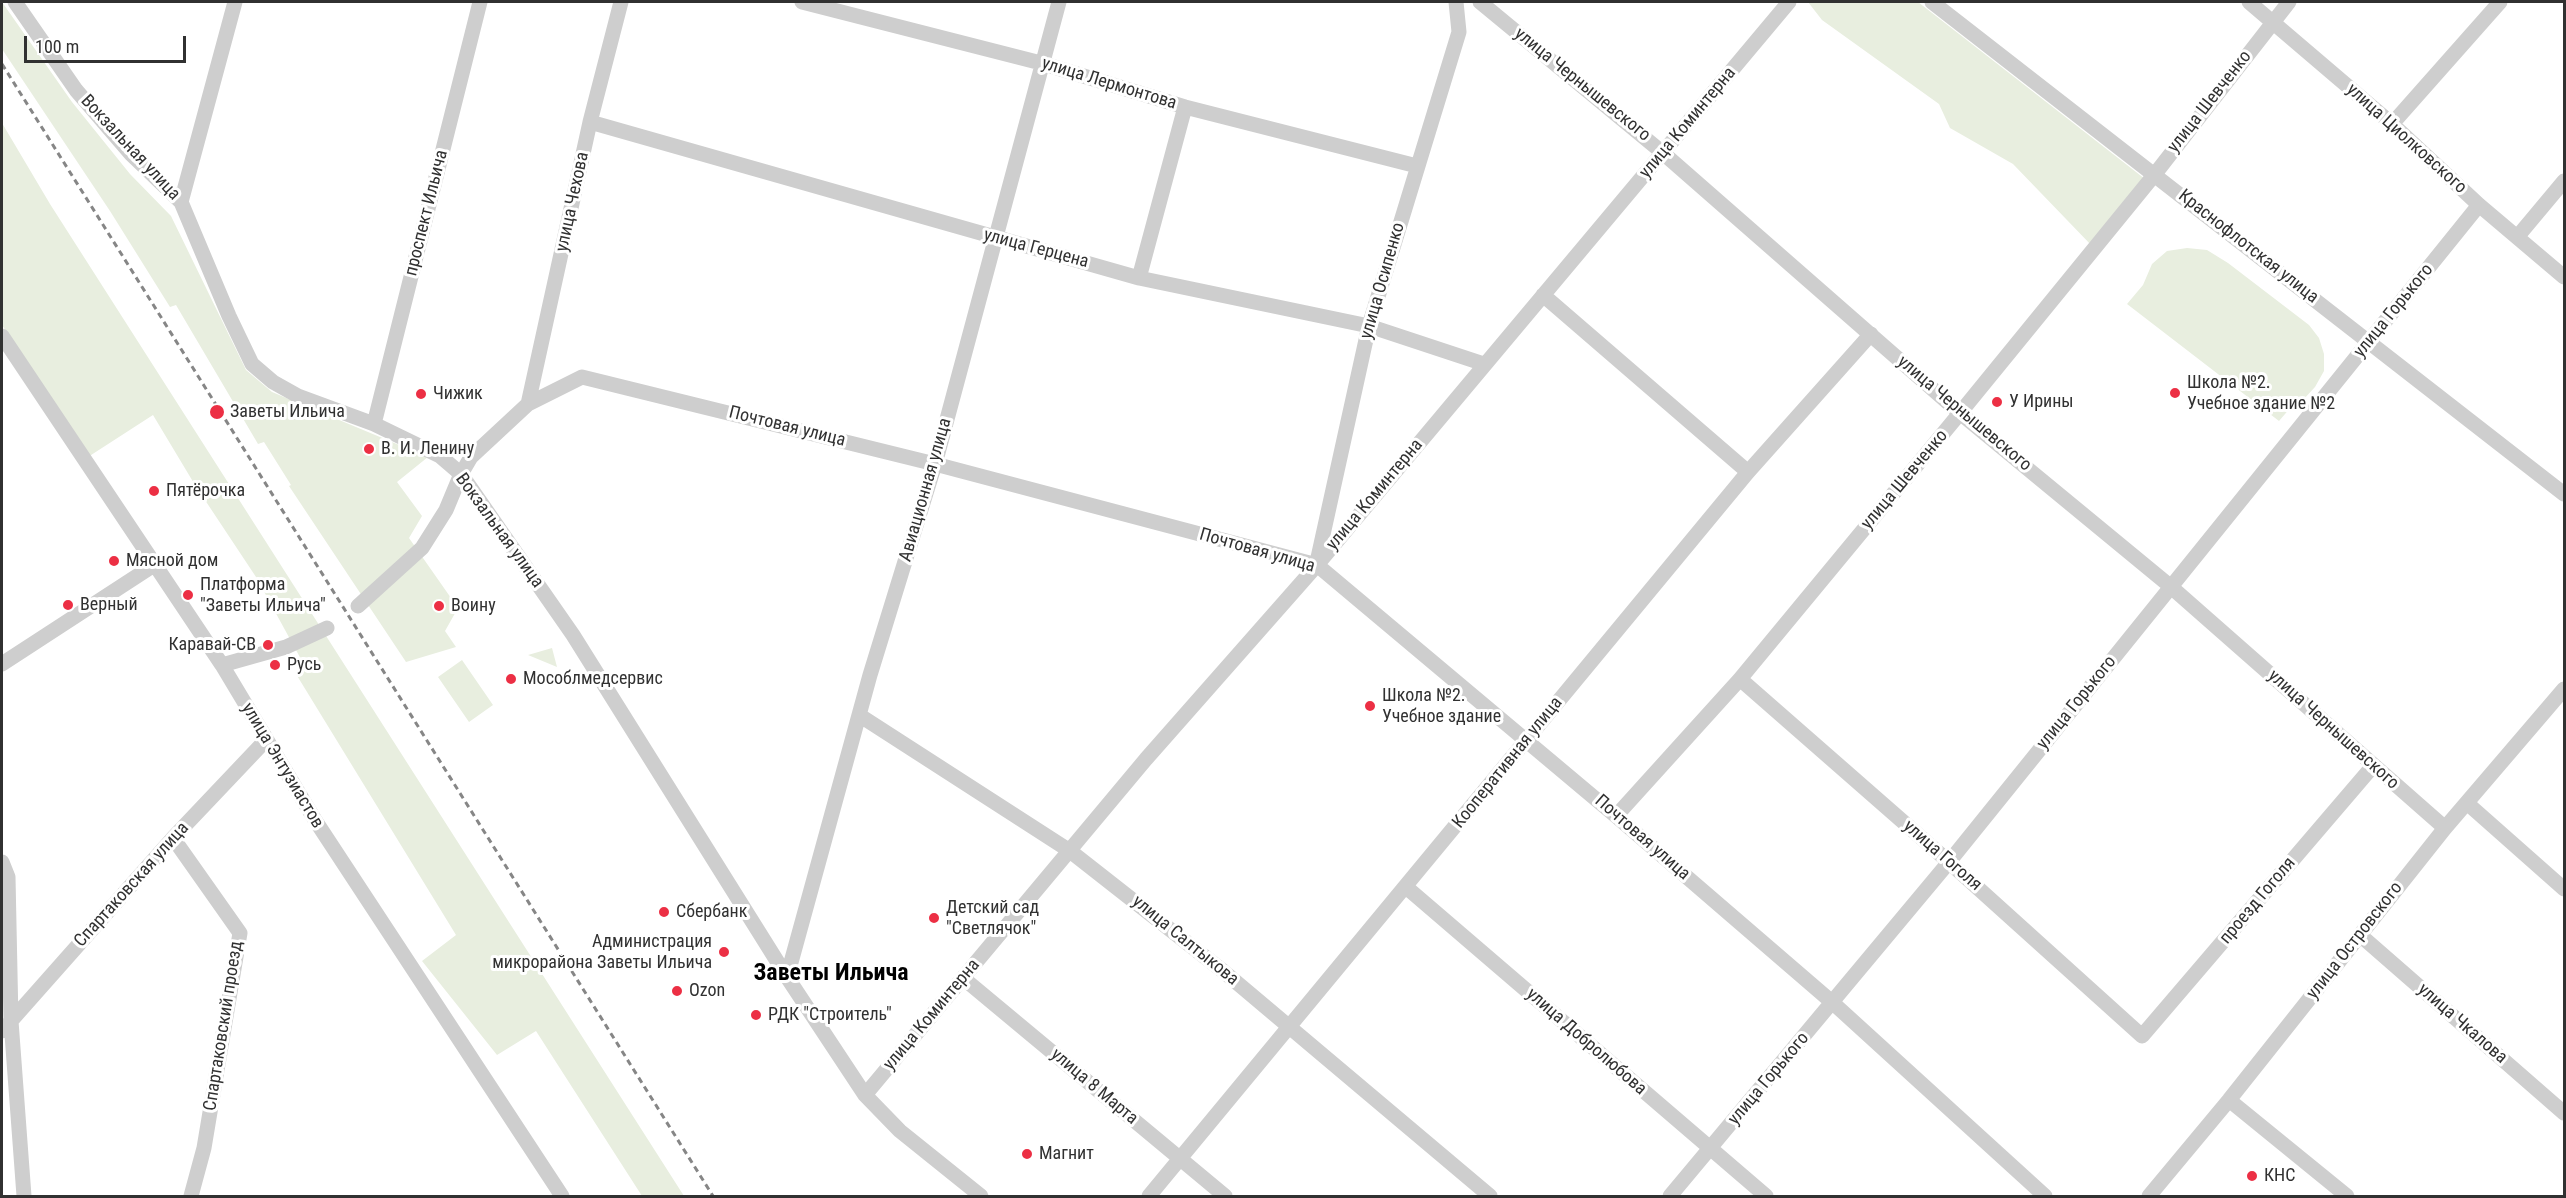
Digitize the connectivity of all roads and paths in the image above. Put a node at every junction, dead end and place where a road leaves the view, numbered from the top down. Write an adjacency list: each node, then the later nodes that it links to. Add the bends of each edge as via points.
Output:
1 (15, 2): 23 (street, Вокзальная улица, via 76,90 131,154)
2 (235, 2): 23 (street)
3 (480, 2): 37 (street, проспект Ильича)
4 (621, 2): 17 (street, улица Чехова)
5 (802, 2): 15 (street, улица Лермонтова)
6 (1059, 2): 15 (street, Авиационная улица)
7 (1456, 2): 20 (street, улица Осипенко, via 1459,33)
8 (1480, 2): 19 (street, улица Чернышевского)
9 (1789, 2): 19 (street, улица Коминтерна)
10 (1932, 2): 21 (street, Краснофлотская улица)
11 (2249, 2): 14 (street, улица Циолковского)
12 (2289, 2): 14 (street, улица Шевченко)
13 (2500, 2): 18 (street)
14 (2272, 22): 18 (street, улица Циолковского); 21 (street, улица Шевченко)
15 (1041, 63): 16 (street, улица Лермонтова); 26 (street, Авиационная улица)
16 (1185, 107): 20 (street, улица Лермонтова); 28 (street)
17 (590, 122): 26 (street, улица Герцена); 35 (street, улица Чехова)
18 (2392, 124): 24 (street, улица Циолковского)
19 (1663, 153): 29 (street, улица Коминтерна); 31 (street, улица Чернышевского)
20 (1417, 166): 30 (street, улица Осипенко)
21 (2155, 174): 33 (street, Краснофлотская улица); 36 (street, улица Шевченко)
22 (2565, 181): 25 (street)
23 (181, 202): 37 (street, Вокзальная улица, via 252,364 298,396)
24 (2479, 205): 25 (street, улица Циолковского); 33 (street, улица Горького)
25 (2518, 236): 27 (street, улица Циолковского)
26 (994, 238): 28 (street, улица Герцена); 38 (street, Авиационная улица)
27 (2565, 277)
28 (1139, 278): 30 (street, улица Герцена)
29 (1543, 295): 34 (street, улица Коминтерна); 39 (street)
30 (1369, 326): 34 (street, улица Герцена); 43 (street, улица Осипенко)
31 (1871, 334): 36 (street, улица Чернышевского); 39 (street, Кооперативная улица)
32 (2, 336): 42 (street, улица Энтузиастов)
33 (2369, 343): 41 (street, Краснофлотская улица); 44 (street, улица Горького)
34 (1484, 364): 43 (street, улица Коминтерна)
35 (528, 404): 38 (street, Почтовая улица, via 582,377); 40 (street, Почтовая улица, via 471,457)
36 (1960, 413): 44 (street, улица Чернышевского); 49 (street, улица Шевченко)
37 (375, 424): 40 (street, Вокзальная улица, via 440,456)
38 (935, 464): 43 (street, Почтовая улица); 51 (street, Авиационная улица)
39 (1748, 472): 52 (street, Кооперативная улица)
40 (461, 474): 45 (street, Почтовая улица, via 446,510 422,548); 65 (street, Вокзальная улица, via 588,659)
41 (2565, 494)
42 (154, 565): 47 (street); 48 (street, улица Энтузиастов)
43 (1317, 565): 52 (street, Почтовая улица); 59 (street, улица Коминтерна)
44 (2170, 586): 54 (street, улица Чернышевского); 61 (street, улица Горького)
45 (358, 606)
46 (327, 628): 48 (street, via 286,647)
47 (2, 664)
48 (222, 665): 53 (street, улица Энтузиастов)
49 (1740, 679): 56 (street, улица Шевченко); 61 (street, улица Гоголя)
50 (2564, 691): 55 (street, улица Островского)
51 (859, 715): 59 (street, улица Салтыкова); 65 (street, Авиационная улица)
52 (1526, 740): 56 (street, Почтовая улица); 62 (street, Кооперативная улица)
53 (266, 741): 58 (street, Спартаковская улица); 78 (street, улица Энтузиастов)
54 (2373, 766): 57 (street, улица Чернышевского); 70 (street, проезд Гоголя)
55 (2468, 804): 57 (street, улица Островского); 63 (street)
56 (1616, 816): 67 (street, Почтовая улица)
57 (2445, 828): 64 (street, улица Островского)
58 (173, 838): 68 (street, Спартаковская улица); 77 (street, Спартаковский проезд, via 240,933 204,1148)
59 (1070, 850): 66 (street, улица Коминтерна); 69 (street, улица Салтыкова)
60 (2, 862): 68 (street, via 8,878)
61 (1949, 862): 67 (street, улица Горького); 70 (street, улица Гоголя)
62 (1406, 887): 69 (street, Кооперативная улица); 74 (street, улица Добролюбова)
63 (2565, 889)
64 (2361, 935): 72 (street, улица Островского); 73 (street, улица Чкалова)
65 (787, 977): 71 (street, Вокзальная улица)
66 (963, 978): 71 (street, улица Коминтерна); 75 (street, улица 8 Марта)
67 (1833, 1003): 74 (street, улица Горького); 85 (street, Почтовая улица)
68 (6, 1026): 76 (street)
69 (1289, 1027): 75 (street, Кооперативная улица); 82 (street, улица Салтыкова)
70 (2142, 1036)
71 (865, 1095): 79 (street, Вокзальная улица, via 900,1131)
72 (2229, 1101): 86 (street, улица Островского); 87 (street)
73 (2565, 1113)
74 (1710, 1148): 83 (street, улица Горького); 84 (street, улица Добролюбова)
75 (1181, 1159): 80 (street, Кооперативная улица); 81 (street, улица 8 Марта)
76 (24, 1197)
77 (190, 1197)
78 (562, 1197)
79 (981, 1197)
80 (1149, 1197)
81 (1225, 1197)
82 (1490, 1197)
83 (1670, 1197)
84 (1766, 1197)
85 (2045, 1197)
86 (2149, 1197)
87 (2347, 1197)

